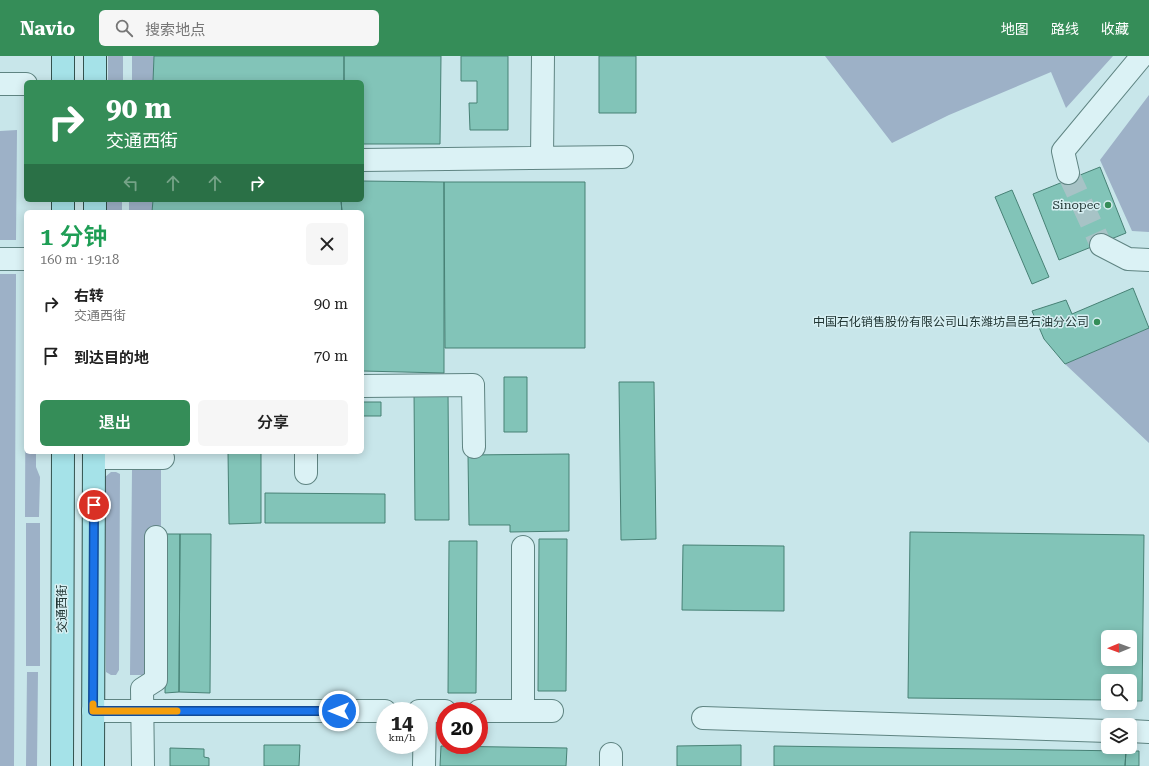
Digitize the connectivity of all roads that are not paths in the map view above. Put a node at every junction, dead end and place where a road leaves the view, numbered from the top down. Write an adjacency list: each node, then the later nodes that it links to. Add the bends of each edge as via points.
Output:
1 (63, 56): 5 (main road)
2 (95, 56): 6 (main road)
3 (543, 56): 10 (lane)
4 (1142, 56): 12 (lane, via 1063,151)
5 (63, 80)
6 (95, 80)
7 (0, 84): 8 (lane)
8 (24, 84)
9 (622, 157): 10 (lane)
10 (542, 158): 11 (lane)
11 (364, 160)
12 (1068, 173)
13 (1101, 245): 16 (lane, via 1128,259)
14 (0, 259): 15 (lane)
15 (24, 259)
16 (1149, 260)
17 (364, 386): 18 (lane, via 473,385)
18 (474, 446)
19 (62, 454): 36 (main road, 交通西街)
20 (94, 455): 21 (lane); 25 (main road)
21 (126, 455): 22 (lane)
22 (163, 458)
23 (156, 537): 26 (lane, via 156,680 142,689)
24 (523, 547): 30 (lane)
25 (93, 711): 26 (lane); 37 (main road)
26 (142, 711): 27 (lane); 38 (lane)
27 (376, 711)
28 (430, 711): 39 (lane)
29 (488, 711): 30 (lane)
30 (523, 711): 31 (lane)
31 (552, 711)
32 (703, 718): 33 (lane)
33 (1101, 731)
34 (1137, 731): 35 (lane)
35 (1149, 732)
36 (62, 766)
37 (93, 766)
38 (143, 766)
39 (424, 766)

